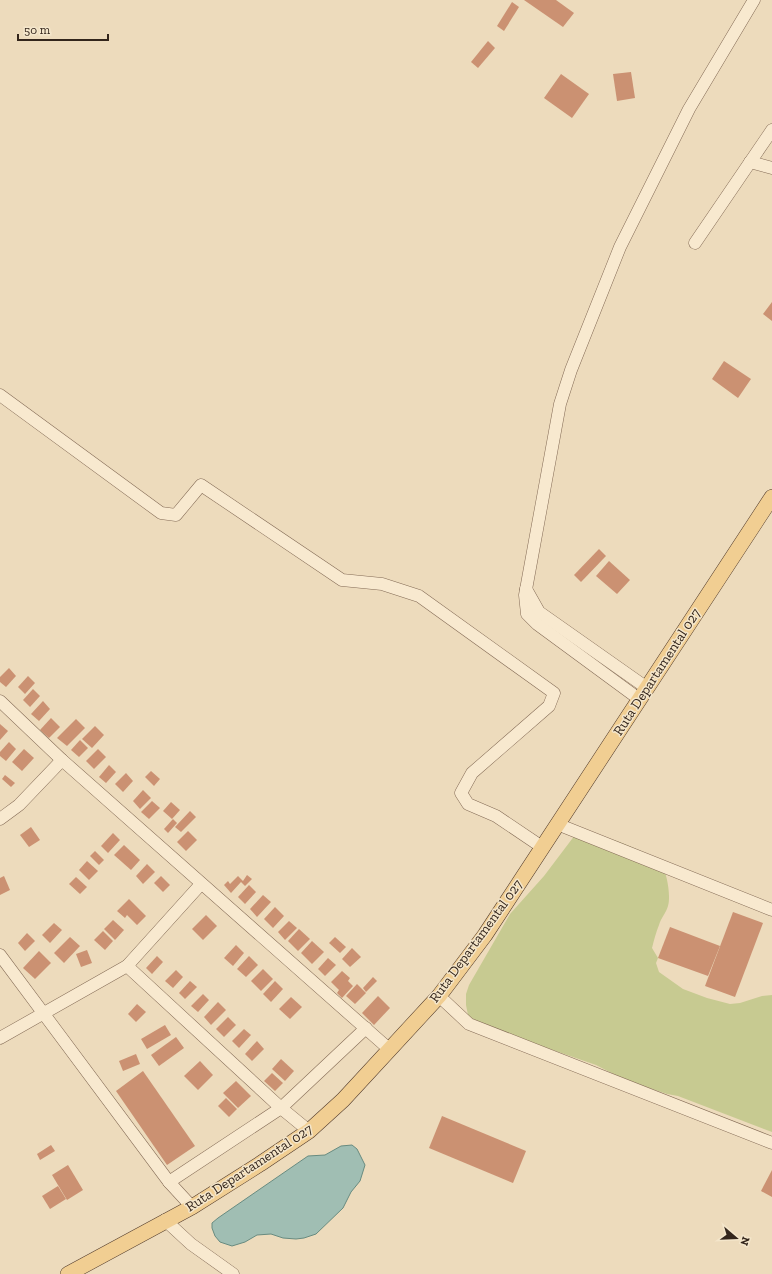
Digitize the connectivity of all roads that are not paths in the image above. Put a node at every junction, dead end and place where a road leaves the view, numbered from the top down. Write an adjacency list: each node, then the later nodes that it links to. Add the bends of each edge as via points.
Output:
1 (754, 0): 8 (street, via 690,109 620,247 571,370 560,404 526,588 539,612)
2 (772, 130): 3 (street)
3 (750, 162): 4 (street); 5 (street)
4 (772, 168)
5 (695, 243)
6 (0, 395): 13 (street, via 161,513 176,515 201,485 342,580 382,584 419,596 554,693 549,706 472,773 461,793 468,804 496,816)
7 (772, 497): 8 (main road, Ruta Departamental 027)
8 (643, 693): 12 (main road, Ruta Departamental 027)
9 (0, 701): 10 (street)
10 (62, 760): 11 (street, via 20,805); 14 (street)
11 (0, 819)
12 (557, 824): 13 (main road, Ruta Departamental 027); 15 (street)
13 (542, 847): 18 (main road, Ruta Departamental 027, via 485,935)
14 (202, 884): 17 (street); 20 (street)
15 (772, 910)
16 (0, 955): 19 (street)
17 (127, 966): 19 (street); 23 (street)
18 (439, 996): 22 (main road, Ruta Departamental 027); 25 (street, via 469,1024)
19 (44, 1013): 21 (street); 26 (street)
20 (366, 1028): 22 (street); 23 (street)
21 (0, 1038)
22 (389, 1049): 24 (main road, Ruta Departamental 027, via 343,1100)
23 (281, 1108): 24 (street); 26 (street)
24 (309, 1131): 27 (main road, Ruta Departamental 027)
25 (772, 1143)
26 (168, 1182): 27 (street)
27 (192, 1207): 28 (main road, Ruta Departamental 027)
28 (166, 1220): 29 (main road, Ruta Departamental 027); 30 (street, via 191,1244)
29 (68, 1274)
30 (233, 1274)

